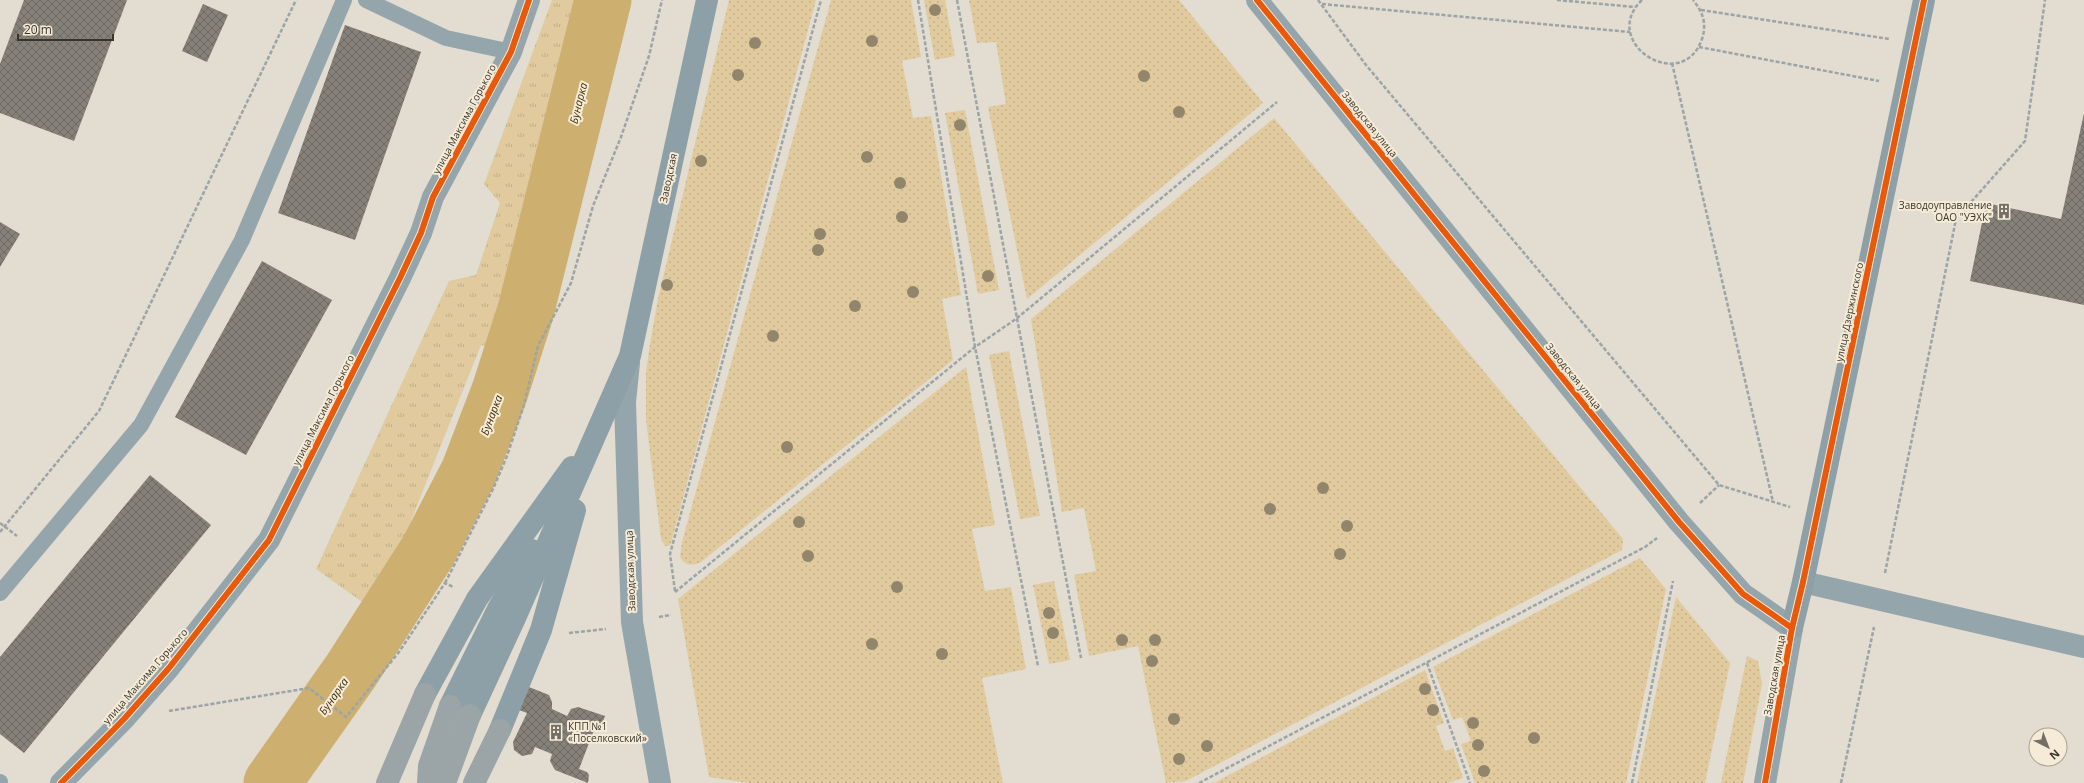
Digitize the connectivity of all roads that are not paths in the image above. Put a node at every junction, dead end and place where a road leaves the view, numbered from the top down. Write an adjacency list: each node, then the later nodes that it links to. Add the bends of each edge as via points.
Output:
1 (344, 0): 11 (lane, via 242,240 141,425)
2 (366, 0): 7 (lane, via 446,38)
3 (530, 0): 7 (street, улица Максима Горького)
4 (707, 0): 8 (main road, Заводская)
5 (1257, 0): 12 (street, Заводская улица, via 1679,522 1743,594)
6 (1924, 0): 10 (main road, улица Дзержинского)
7 (511, 52): 15 (street, улица Максима Горького, via 433,197 400,278 269,540 169,668 124,719)
8 (630, 356): 9 (main road, Заводская); 20 (street, Заводская улица, via 625,402 632,622)
9 (598, 430): 14 (main road, via 515,618); 16 (main road, via 477,599 425,694); 19 (main road, via 541,630 500,730)
10 (1803, 582): 12 (main road, улица Дзержинского); 13 (street)
11 (0, 593)
12 (1792, 628): 21 (street, Заводская улица)
13 (2084, 647)
14 (460, 710): 17 (main road, via 429,766); 18 (main road)
15 (61, 783)
16 (387, 783)
17 (428, 783)
18 (445, 783)
19 (474, 783)
20 (660, 783)
21 (1765, 783)

